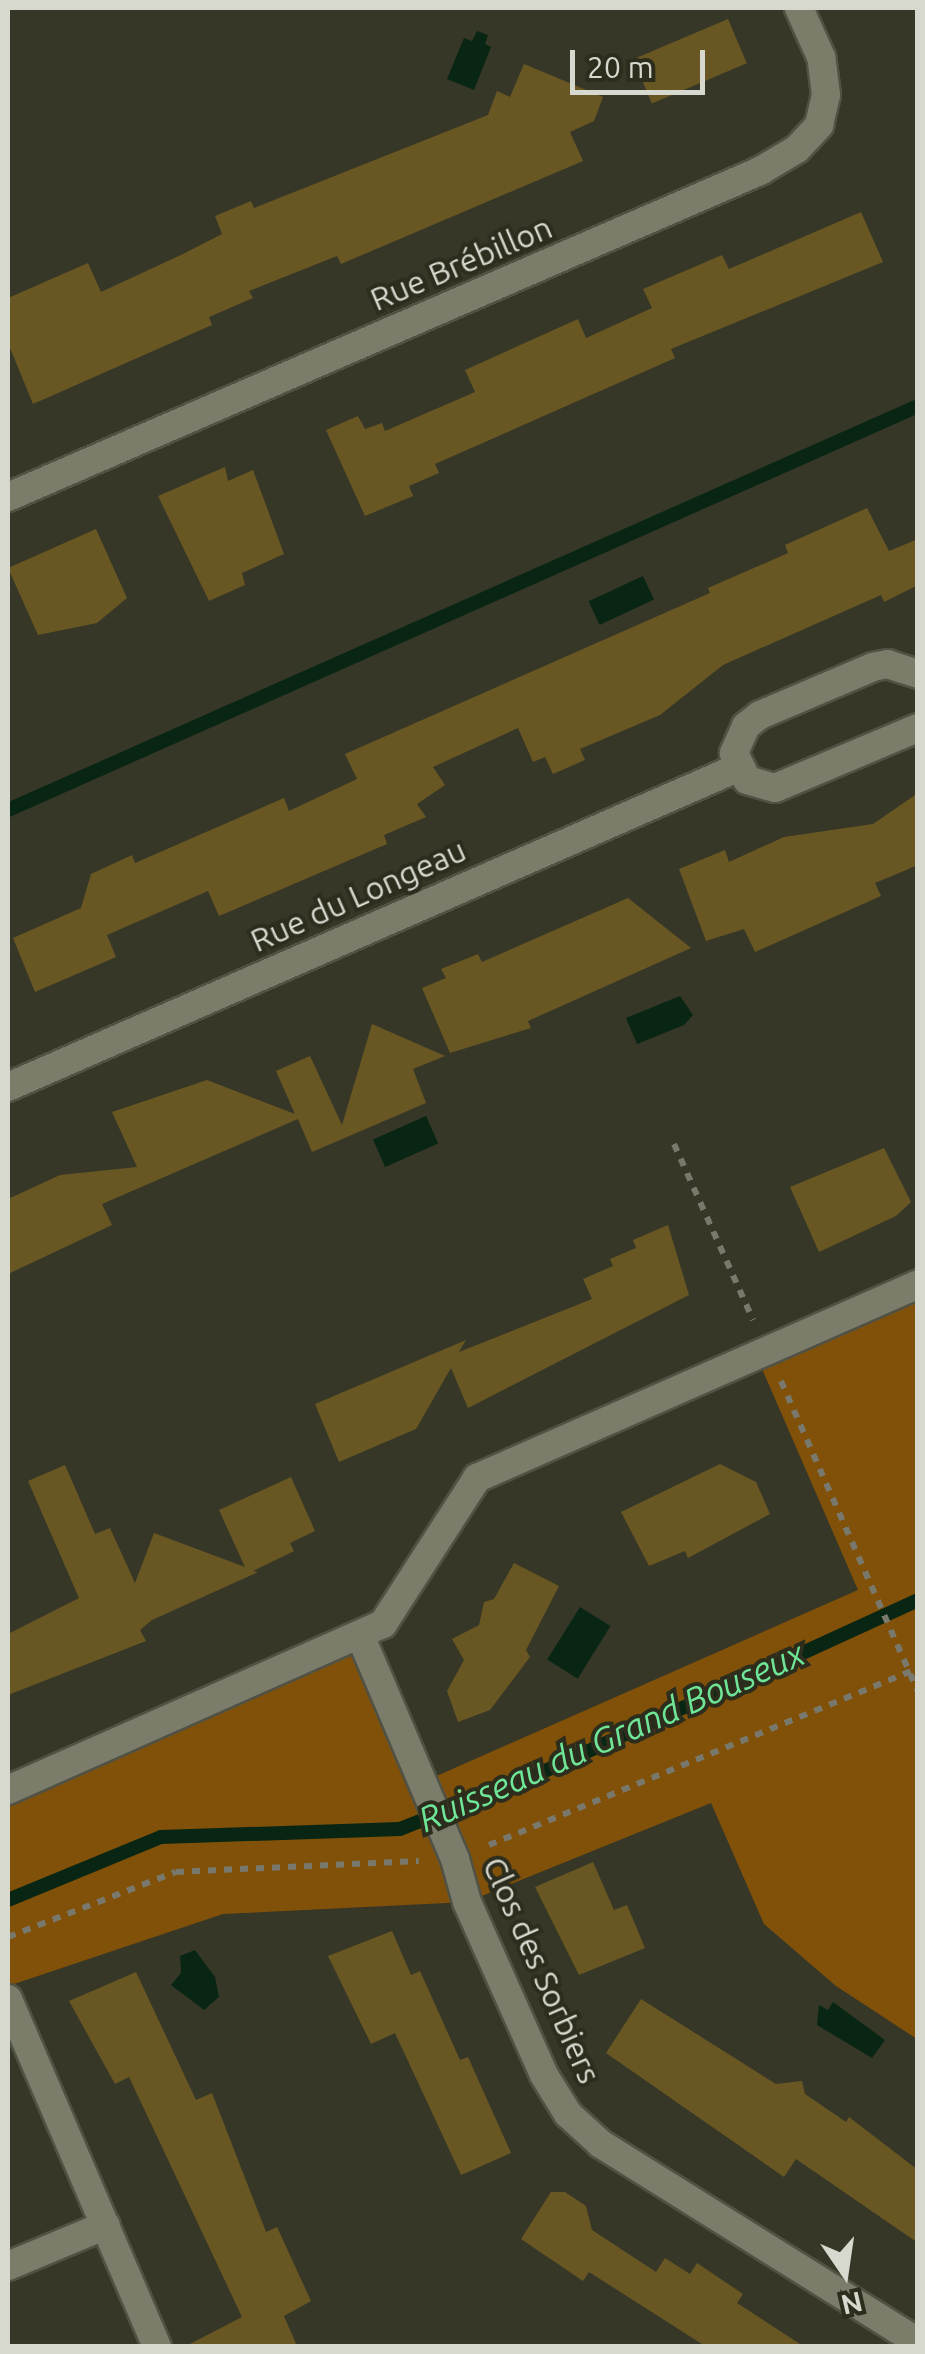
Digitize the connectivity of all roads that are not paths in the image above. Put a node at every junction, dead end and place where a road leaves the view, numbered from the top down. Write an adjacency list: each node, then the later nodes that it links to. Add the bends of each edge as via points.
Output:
1 (800, 8): 2 (street, Rue Brébillon, via 822,57 826,94 819,126 797,149 760,171)
2 (8, 497)
3 (918, 674): 5 (street, via 888,664 873,667 760,715 738,739)
4 (918, 728): 5 (street, via 790,785 759,786)
5 (737, 768): 6 (street, Rue du Longeau)
6 (8, 1086)
7 (918, 1284): 8 (street, via 477,1478 397,1611)
8 (360, 1635): 9 (street); 13 (street, Clos des Sorbiers, via 475,1920 568,2114 601,2144)
9 (8, 1790)
10 (8, 1999): 11 (street)
11 (106, 2225): 12 (street); 14 (street)
12 (8, 2266)
13 (918, 2342)
14 (157, 2346)

